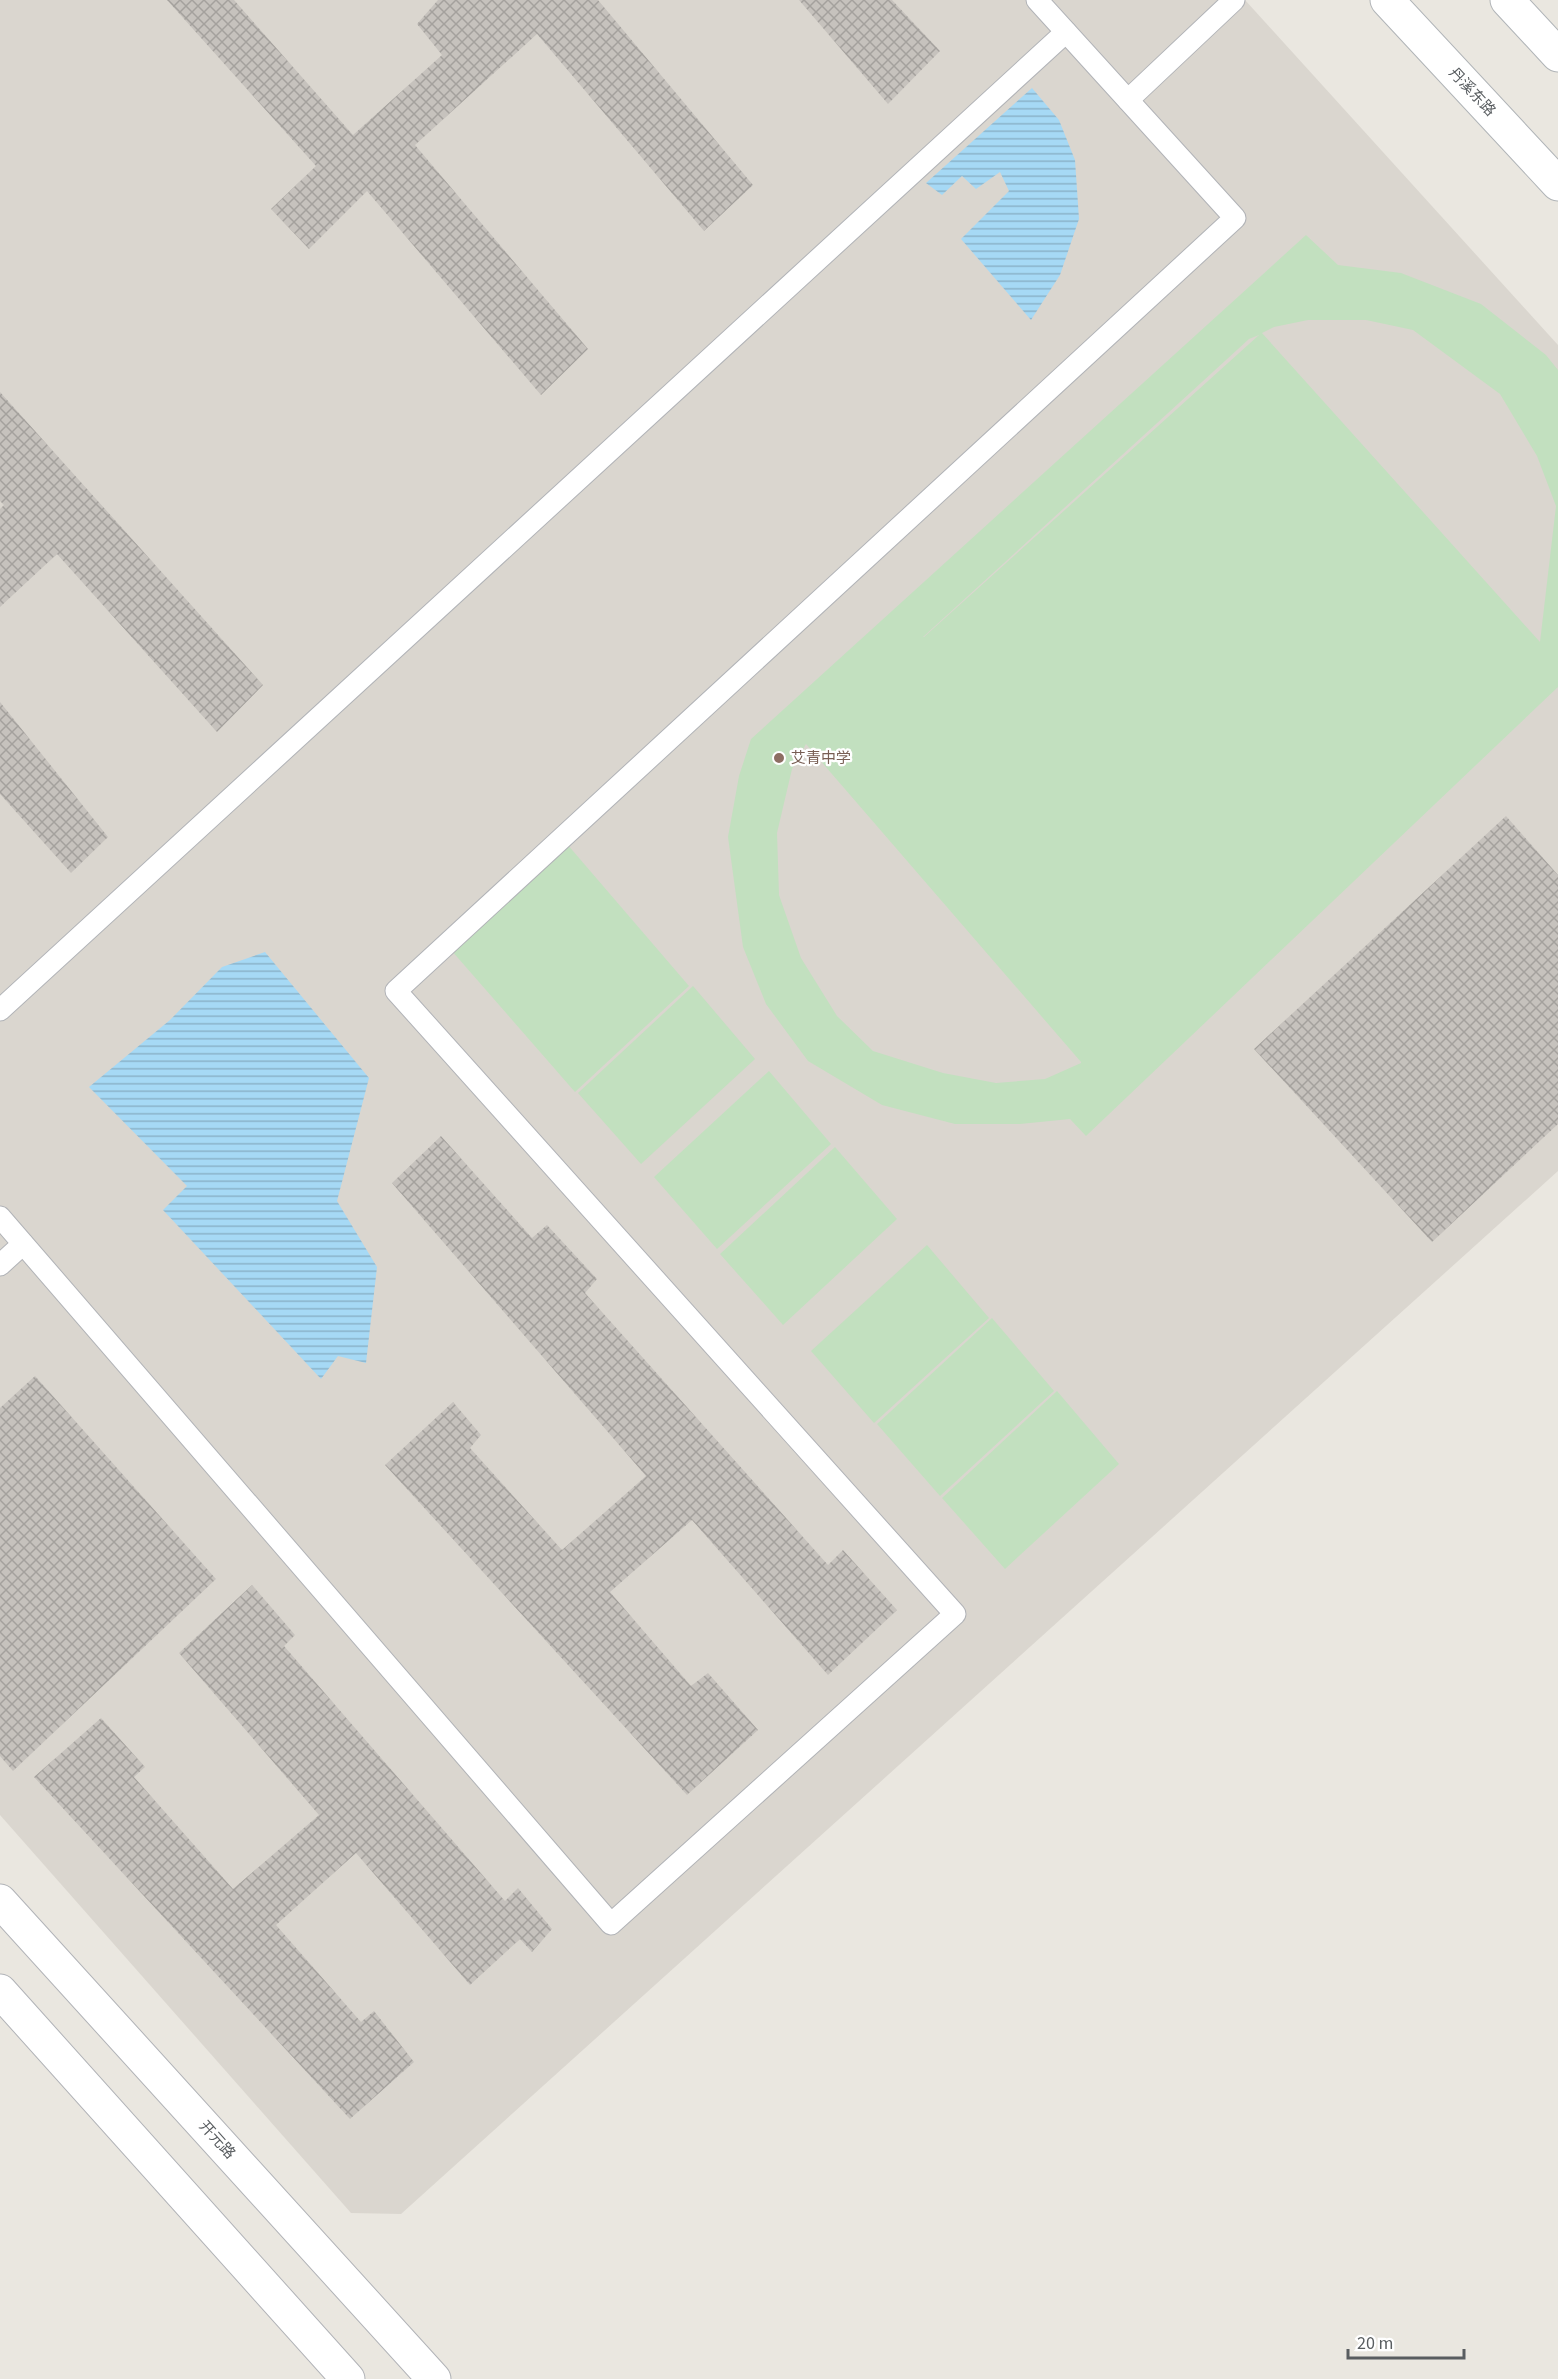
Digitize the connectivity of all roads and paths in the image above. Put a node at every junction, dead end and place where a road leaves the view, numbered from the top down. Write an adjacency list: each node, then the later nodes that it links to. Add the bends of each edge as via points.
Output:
1 (1037, 0): 5 (lane)
2 (1234, 0): 7 (lane)
3 (1387, 0): 8 (street, 丹溪东路)
4 (1507, 0): 6 (street)
5 (1066, 32): 7 (lane); 9 (lane)
6 (1558, 56)
7 (1128, 100): 11 (lane, via 1235,218 396,991 955,1614 611,1924)
8 (1558, 184)
9 (0, 1010)
10 (0, 1217): 11 (lane)
11 (23, 1244): 12 (lane)
12 (0, 1265)
13 (0, 1902): 16 (street, 开元路)
14 (0, 1991): 15 (street)
15 (348, 2379)
16 (434, 2379)

